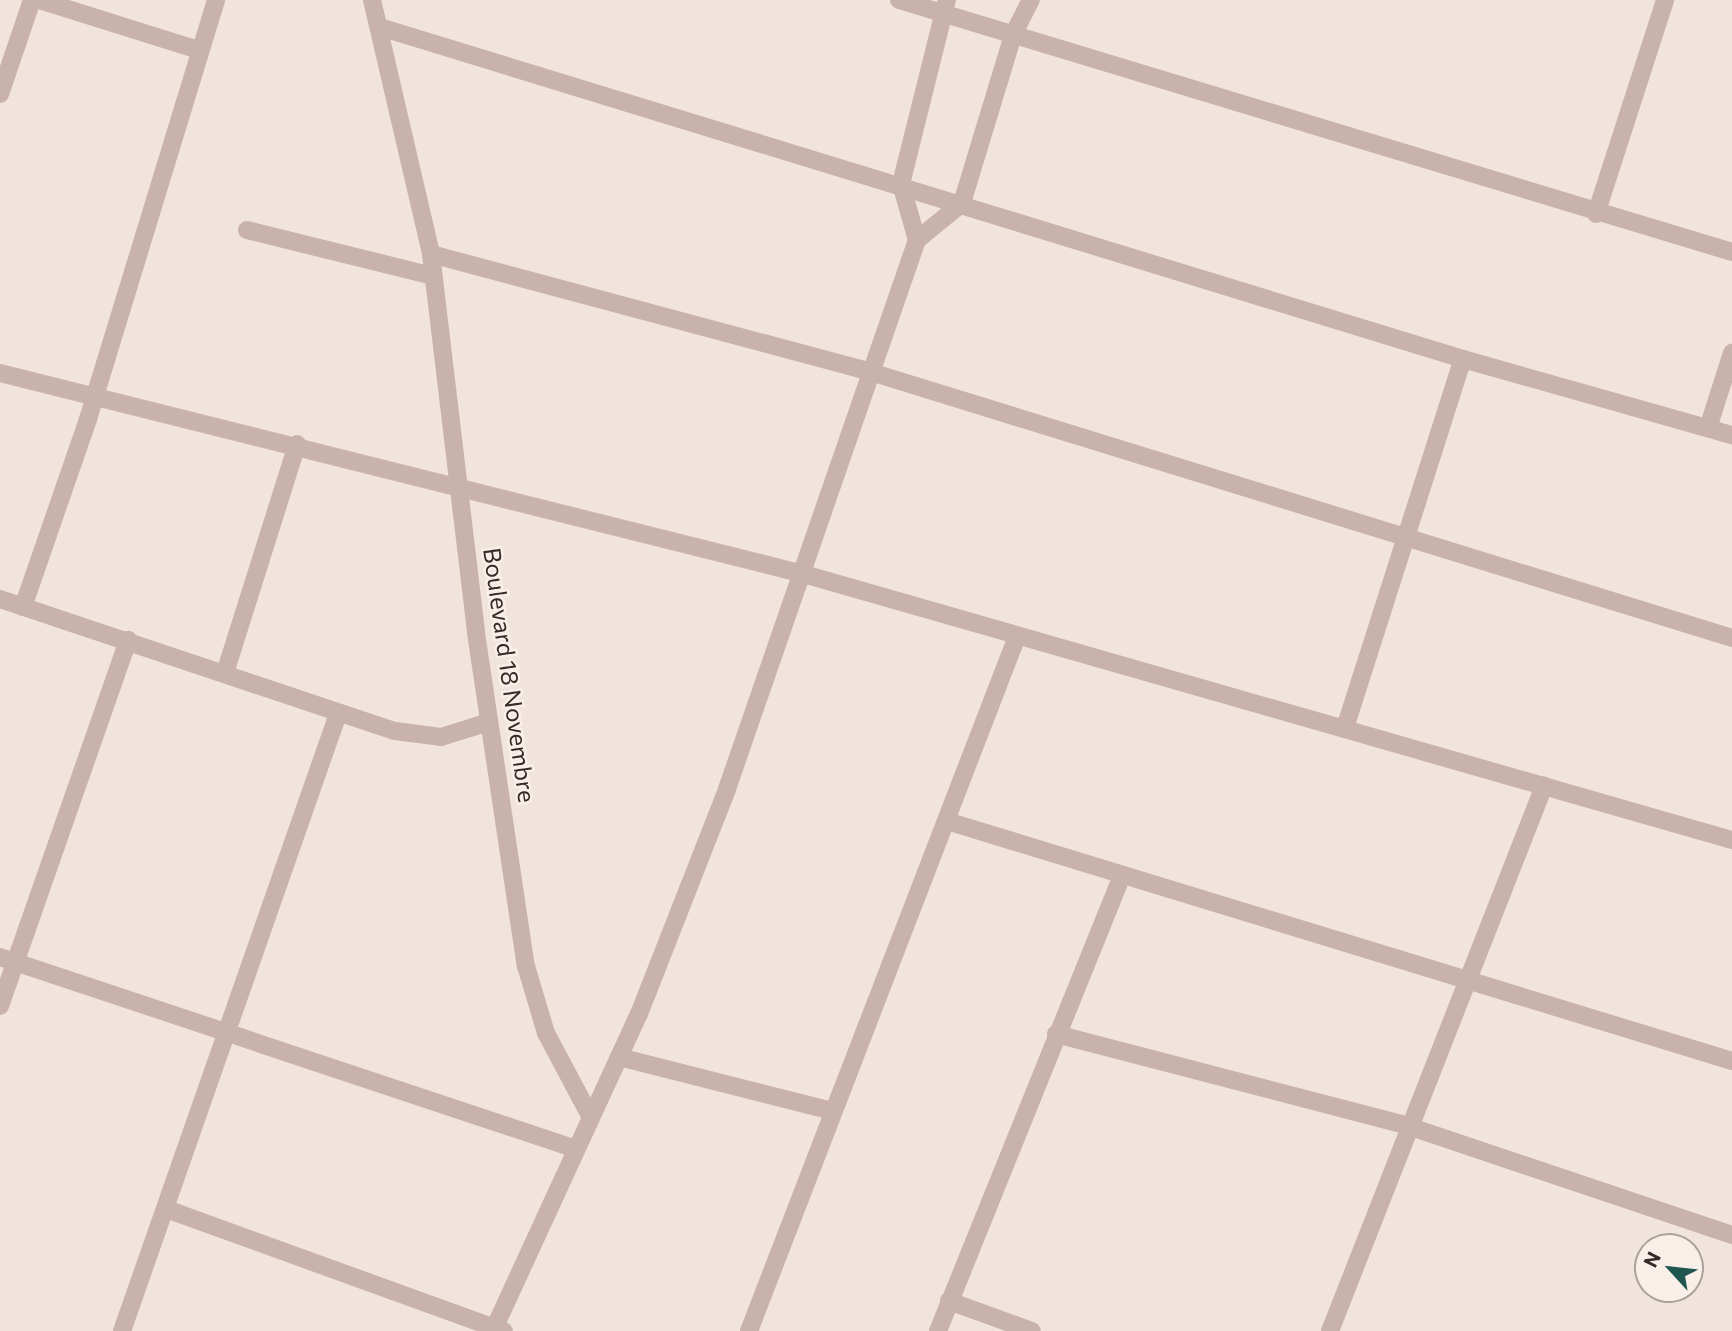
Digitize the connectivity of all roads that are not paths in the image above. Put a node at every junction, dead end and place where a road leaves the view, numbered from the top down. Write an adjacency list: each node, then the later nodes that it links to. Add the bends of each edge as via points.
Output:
1 (33, 0): 12 (street)
2 (39, 0): 11 (street)
3 (216, 0): 11 (street)
4 (372, 0): 9 (street, Boulevard 18 Novembre)
5 (899, 0): 8 (street)
6 (1031, 0): 10 (street)
7 (1665, 0): 15 (street)
8 (946, 7): 10 (street); 13 (street)
9 (383, 27): 13 (street); 19 (street, Boulevard 18 Novembre)
10 (1013, 35): 14 (street); 15 (street)
11 (199, 50): 25 (street)
12 (0, 94)
13 (901, 184): 14 (street); 17 (street)
14 (962, 203): 17 (street); 22 (street)
15 (1596, 214): 18 (street)
16 (247, 230): 20 (street)
17 (917, 240): 24 (street)
18 (1732, 252)
19 (431, 254): 20 (street, Boulevard 18 Novembre); 24 (street)
20 (433, 276): 29 (street, Boulevard 18 Novembre)
21 (1732, 353): 26 (street)
22 (1463, 359): 26 (street); 30 (street)
23 (0, 373): 25 (street)
24 (874, 373): 30 (street); 31 (street)
25 (91, 395): 28 (street); 33 (street)
26 (1708, 428): 27 (street)
27 (1732, 435)
28 (297, 444): 29 (street); 37 (street)
29 (460, 488): 31 (street); 39 (street, Boulevard 18 Novembre)
30 (1404, 540): 34 (street); 40 (street)
31 (800, 573): 36 (street); 50 (street, via 727,789)
32 (0, 599): 33 (street)
33 (23, 607): 35 (street)
34 (1732, 638)
35 (128, 639): 37 (street); 45 (street)
36 (1016, 639): 40 (street); 42 (street)
37 (225, 673): 38 (street)
38 (338, 715): 39 (street, via 441,737); 49 (street)
39 (489, 722): 53 (street, Boulevard 18 Novembre, via 526,966 546,1033)
40 (1345, 728): 41 (street)
41 (1544, 786): 43 (street); 46 (street)
42 (950, 822): 44 (street); 52 (street)
43 (1732, 840)
44 (1121, 877): 46 (street); 48 (street)
45 (7, 960): 47 (street); 49 (street)
46 (1466, 981): 51 (street); 54 (street)
47 (0, 1006)
48 (1056, 1034): 54 (street); 58 (street)
49 (227, 1035): 55 (street, via 476,1110); 56 (street)
50 (619, 1056): 52 (street); 53 (street)
51 (1732, 1061)
52 (832, 1111): 61 (street)
53 (589, 1114): 55 (street)
54 (1408, 1126): 57 (street); 64 (street)
55 (573, 1148): 59 (street)
56 (169, 1210): 59 (street); 60 (street)
57 (1732, 1235)
58 (949, 1301): 62 (street); 63 (street)
59 (497, 1330)
60 (122, 1331)
61 (749, 1331)
62 (937, 1331)
63 (1032, 1331)
64 (1330, 1331)

